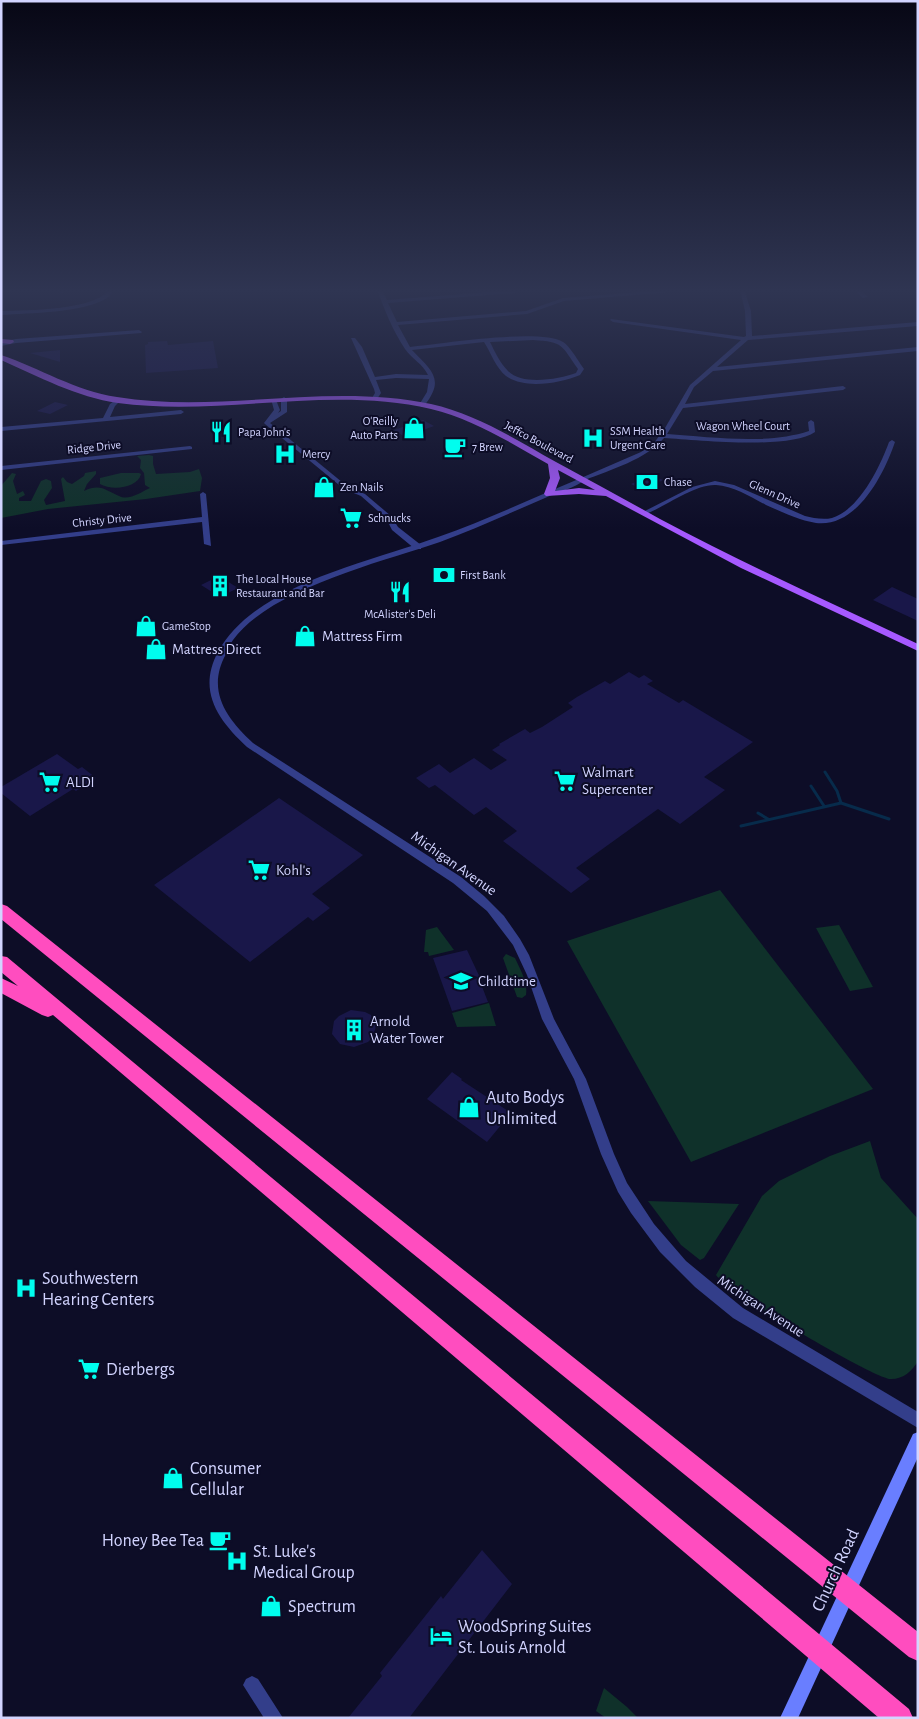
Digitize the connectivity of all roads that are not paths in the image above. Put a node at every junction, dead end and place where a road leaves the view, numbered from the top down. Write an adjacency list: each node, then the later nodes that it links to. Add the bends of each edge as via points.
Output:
1 (26, 369): 12 (main road, Jeffco Boulevard, via 82,392)
2 (368, 369): 8 (street)
3 (427, 369): 7 (street)
4 (504, 369): 5 (street, via 516,378 534,381 564,378 578,374)
5 (581, 369)
6 (711, 369): 15 (street, Michigan Avenue, via 692,386)
7 (432, 377): 8 (street); 14 (street, via 431,390)
8 (372, 379): 10 (street, via 378,391)
9 (843, 388): 15 (street)
10 (375, 398): 11 (main road, Jeffco Boulevard, via 329,396); 14 (main road, Jeffco Boulevard)
11 (284, 399): 13 (main road, Jeffco Boulevard); 18 (street, via 284,412)
12 (118, 400): 13 (main road, Jeffco Boulevard, via 184,404); 17 (street, via 112,404)
13 (274, 400): 18 (street, via 277,410)
14 (422, 404): 24 (main road, Jeffco Boulevard, via 474,422)
15 (681, 406): 21 (street, Michigan Avenue)
16 (181, 412): 17 (street)
17 (106, 418): 20 (street)
18 (271, 420): 34 (street, via 267,423 272,428 346,488 363,495)
19 (811, 422): 21 (street, Wagon Wheel Court, via 812,432 798,437 736,440)
20 (1, 430)
21 (663, 436): 26 (street, Michigan Avenue, via 648,450)
22 (892, 442): 30 (street, Glenn Drive, via 857,507 841,519 803,518 730,486 710,483)
23 (190, 448): 25 (street, Ridge Drive)
24 (552, 464): 26 (main road, Jeffco Boulevard); 28 (main road, via 555,478)
25 (1, 468)
26 (583, 479): 28 (street, Michigan Avenue); 29 (main road, Jeffco Boulevard)
27 (203, 494): 31 (street)
28 (549, 494): 29 (main road, via 579,491); 34 (street, Michigan Avenue)
29 (615, 496): 30 (main road, Jeffco Boulevard)
30 (644, 513): 35 (main road, Jeffco Boulevard, via 764,576)
31 (206, 519): 32 (street, Christy Drive); 33 (street)
32 (1, 543)
33 (208, 544)
34 (418, 547): 42 (street, Michigan Avenue, via 307,586 281,597 249,618 228,640 215,668 214,692 224,719 250,745 457,880 504,921 521,948 548,1019 579,1078 622,1186 649,1229 682,1266 738,1313)
35 (918, 648)
36 (1, 898): 38 (highway)
37 (1, 910): 38 (highway)
38 (30, 933): 44 (highway)
39 (1, 962): 41 (highway)
40 (1, 985): 41 (highway)
41 (76, 1025): 48 (highway)
42 (918, 1421)
43 (918, 1439): 47 (main road, Church Road)
44 (918, 1648)
45 (252, 1685): 46 (street)
46 (274, 1718)
47 (789, 1718)
48 (900, 1718)

